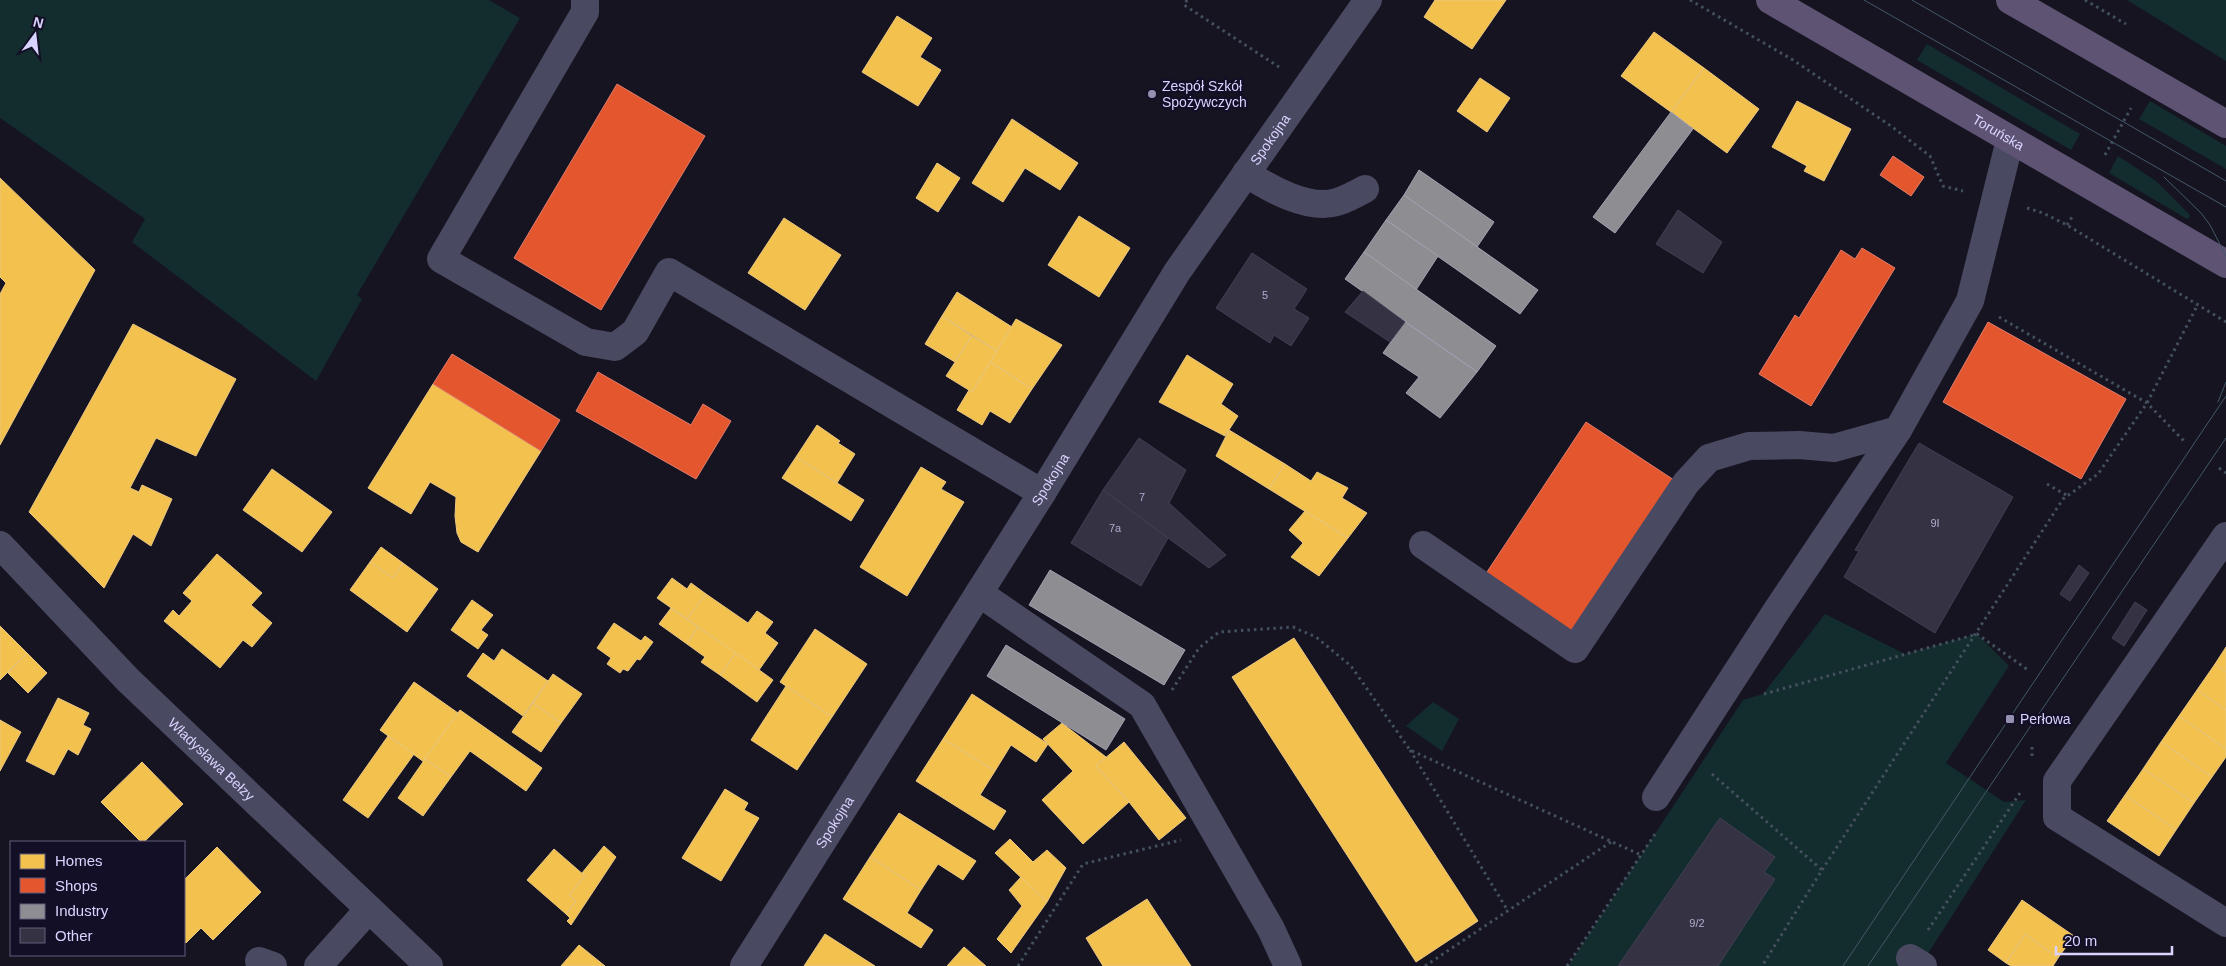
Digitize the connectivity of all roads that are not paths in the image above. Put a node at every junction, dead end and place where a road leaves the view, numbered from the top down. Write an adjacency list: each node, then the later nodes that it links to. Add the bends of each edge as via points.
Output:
1 (585, 0): 11 (street, via 585,12 441,259 586,342 615,347 635,332 669,272)
2 (1368, 0): 7 (street, Spokojna)
3 (1770, 0): 6 (main road, Toruńska)
4 (2010, 0): 5 (main road)
5 (2226, 124)
6 (2010, 140): 9 (main road, Toruńska); 10 (street, via 1970,301)
7 (1246, 173): 8 (street, via 1267,188 1304,202 1335,203); 11 (street, Spokojna, via 1177,272)
8 (1365, 189)
9 (2226, 264)
10 (1898, 430): 14 (street, via 1834,448 1749,446 1709,458 1686,483 1575,649); 16 (street)
11 (1042, 493): 15 (street, Spokojna)
12 (2226, 536): 18 (street, via 2057,781 2057,817)
13 (0, 545): 17 (street, Władysława Bełzy, via 128,680)
14 (1424, 545)
15 (979, 593): 21 (street, Spokojna); 22 (street, via 1142,705 1271,928)
16 (1656, 797)
17 (368, 909): 19 (street); 20 (street, Władysława Bełzy)
18 (2226, 923)
19 (318, 966)
20 (429, 966)
21 (744, 966)
22 (1288, 966)

